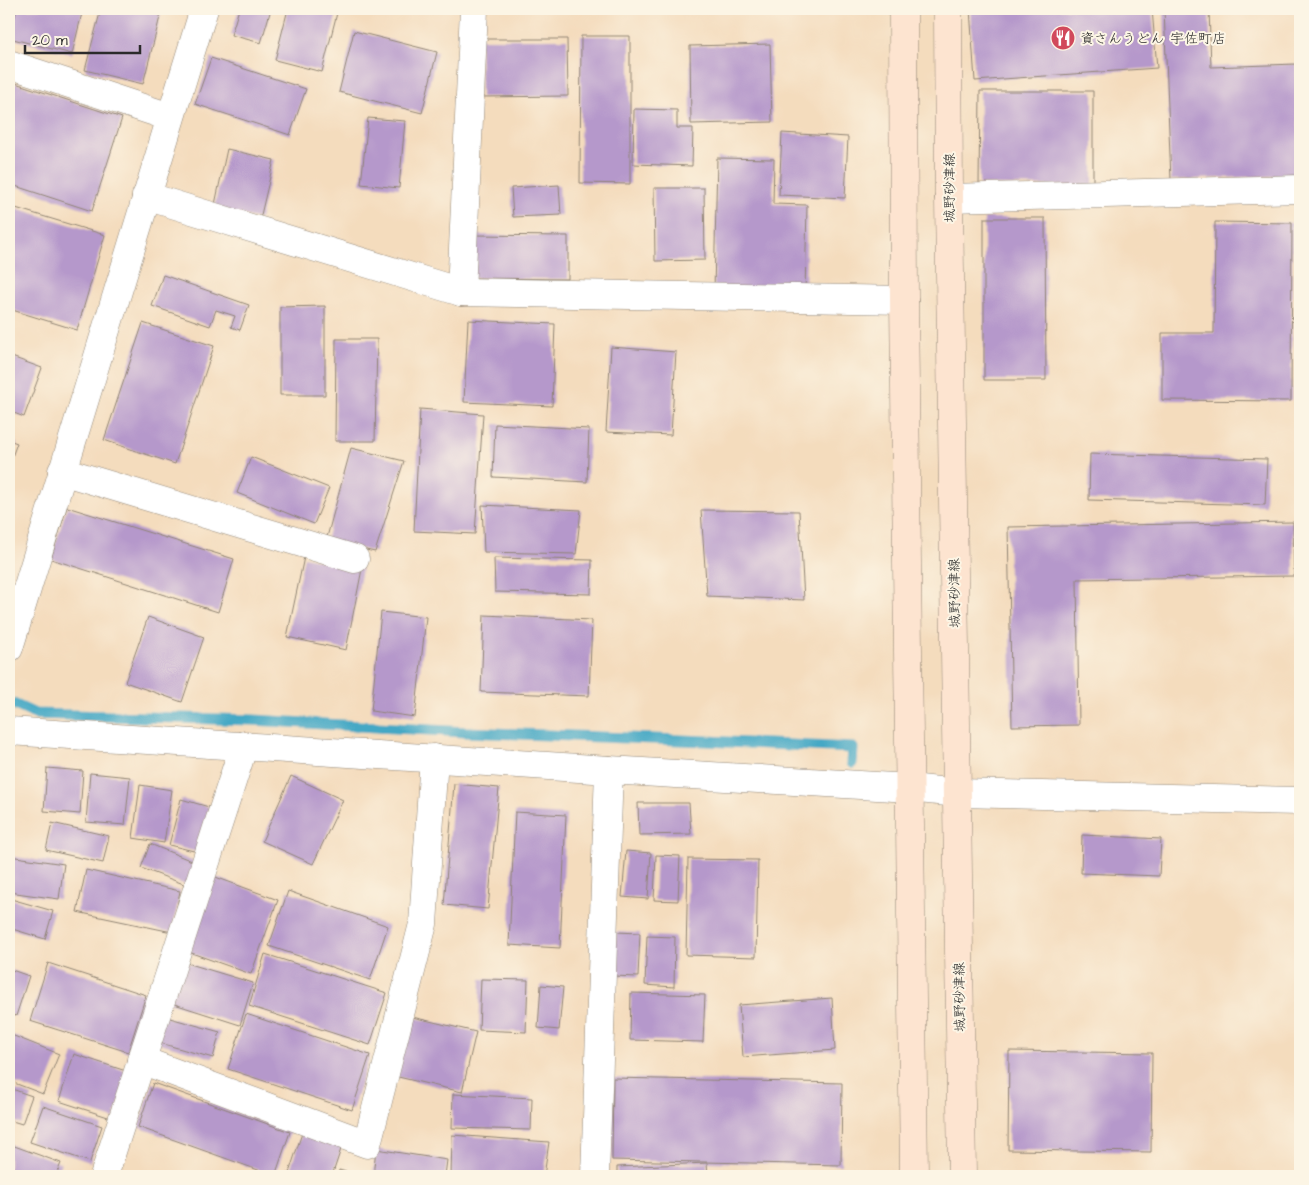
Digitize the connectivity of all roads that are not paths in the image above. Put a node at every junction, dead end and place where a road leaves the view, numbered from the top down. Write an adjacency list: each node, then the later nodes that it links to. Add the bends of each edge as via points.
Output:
1 (204, 9): 6 (street)
2 (474, 9): 10 (street)
3 (903, 9): 11 (main road)
4 (948, 9): 9 (main road, 城野砂津線)
5 (9, 64): 6 (street)
6 (170, 117): 8 (street)
7 (1300, 189): 9 (street)
8 (146, 196): 10 (street); 12 (street)
9 (949, 198): 20 (main road, 城野砂津線)
10 (461, 292): 11 (street)
11 (904, 300): 19 (main road)
12 (62, 471): 13 (street); 14 (street)
13 (355, 559)
14 (9, 648)
15 (9, 731): 16 (street)
16 (244, 745): 17 (street); 22 (street)
17 (434, 758): 18 (street); 22 (street, via 423,924 367,1144)
18 (609, 770): 19 (street); 24 (street)
19 (910, 788): 20 (street); 25 (main road)
20 (957, 794): 21 (street); 26 (main road, 城野砂津線)
21 (1300, 801)
22 (141, 1060): 23 (street)
23 (104, 1176)
24 (595, 1176)
25 (914, 1176)
26 (962, 1176)

